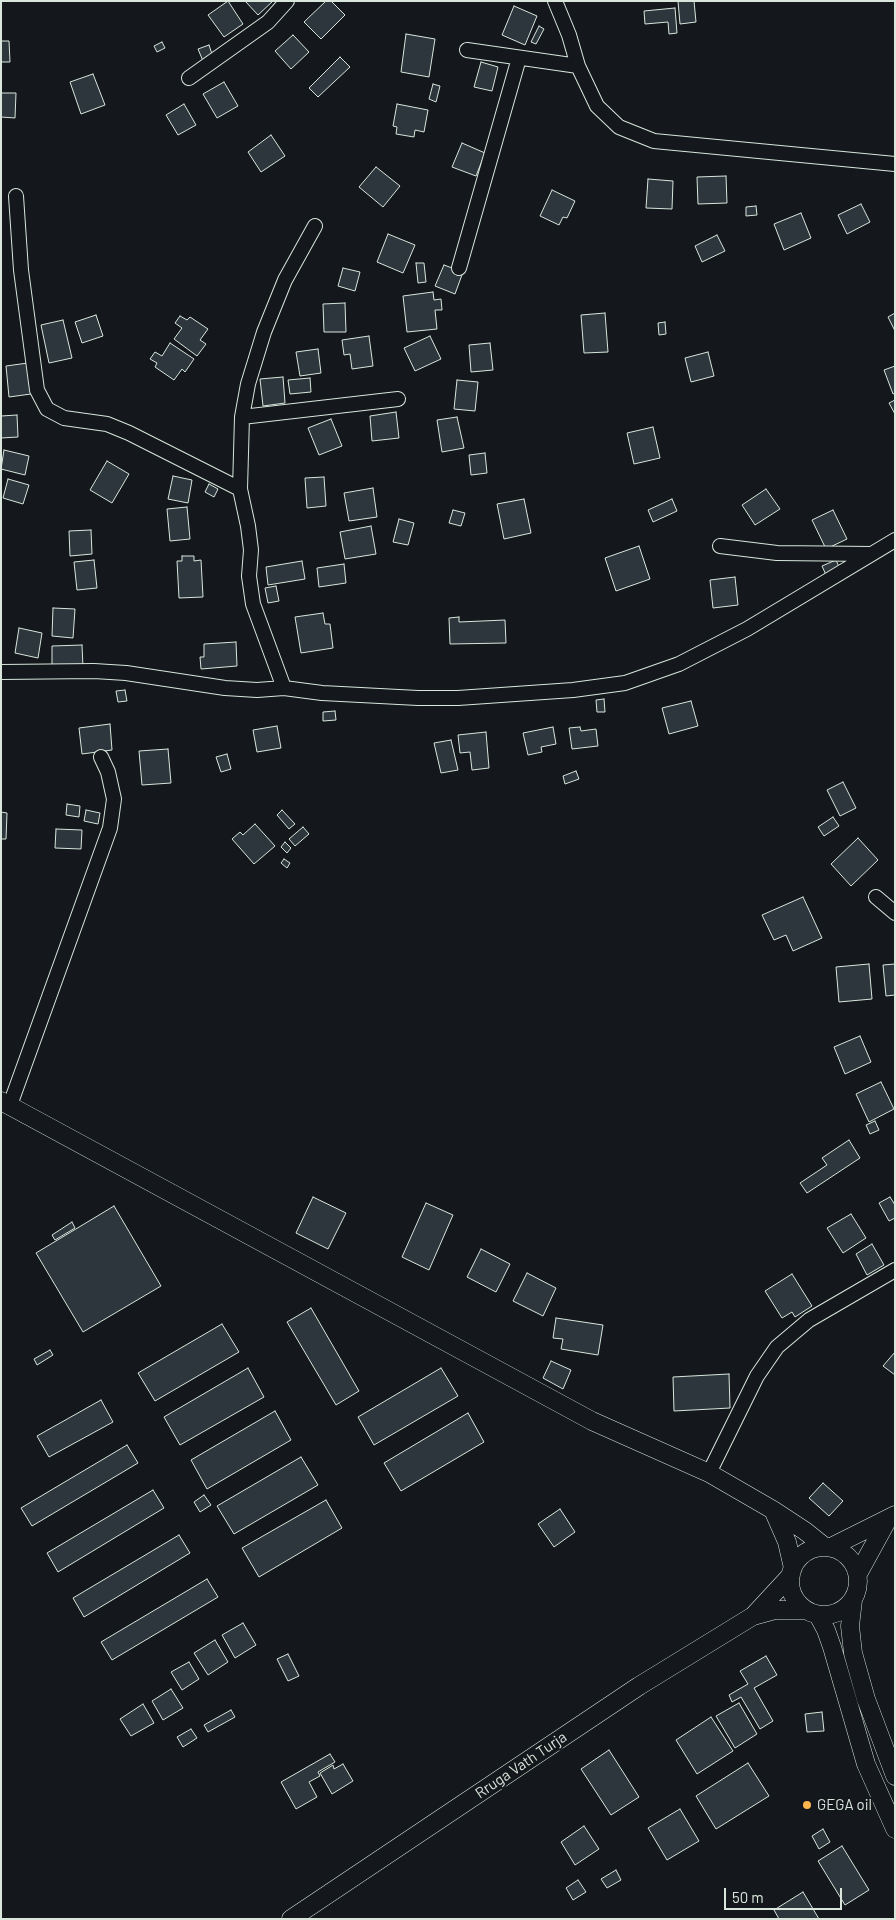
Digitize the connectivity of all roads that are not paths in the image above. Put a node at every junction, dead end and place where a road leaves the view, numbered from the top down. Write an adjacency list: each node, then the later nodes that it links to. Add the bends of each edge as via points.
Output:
1 (287, 1): 6 (street, via 268,22)
2 (555, 1): 5 (street)
3 (467, 50): 4 (street)
4 (519, 58): 5 (street); 10 (street)
5 (578, 66): 7 (street, via 598,106 620,127 654,141)
6 (189, 78)
7 (895, 164)
8 (16, 196): 13 (street, via 21,270 37,390 47,409 64,418 106,424 128,433)
9 (315, 226): 12 (street, via 285,280 264,332)
10 (459, 268)
11 (398, 399): 12 (street)
12 (242, 417): 13 (street)
13 (240, 489): 18 (street, via 248,526 253,604)
14 (895, 540): 16 (street)
15 (720, 546): 16 (street, via 777,553)
16 (871, 554): 18 (street, via 747,629 679,664 625,683 458,698 322,693)
17 (1, 672): 18 (street, via 94,671 225,688)
18 (284, 688)
19 (101, 757): 22 (street, via 114,799 110,828)
20 (876, 897): 21 (street)
21 (895, 913)
22 (6, 1103): 24 (street, via 592,1421)
23 (895, 1270): 24 (street, via 809,1320 777,1347 757,1376)
24 (709, 1473): 25 (street)
25 (773, 1510): 27 (street); 28 (street, via 788,1542)
26 (891, 1518): 27 (street, Rruga Vath Turja); 29 (street, Rruga Vath Turja)
27 (828, 1547): 28 (street, Rruga Vath Turja, via 805,1553); 29 (street, via 843,1552 853,1562)
28 (792, 1571): 31 (street, via 791,1588 796,1600); 32 (street, Rruga Vath Turja)
29 (858, 1574): 30 (street, Rruga Vath Turja, via 858,1588)
30 (853, 1600): 31 (street, Rruga Vath Turja, via 837,1612); 33 (street, via 850,1626 853,1653 866,1700)
31 (812, 1612): 32 (street, Rruga Vath Turja, via 775,1610); 34 (street, via 826,1630 866,1764)
32 (753, 1616): 35 (street, Rruga Vath Turja, via 639,1686)
33 (895, 1776)
34 (895, 1828)
35 (292, 1919)

